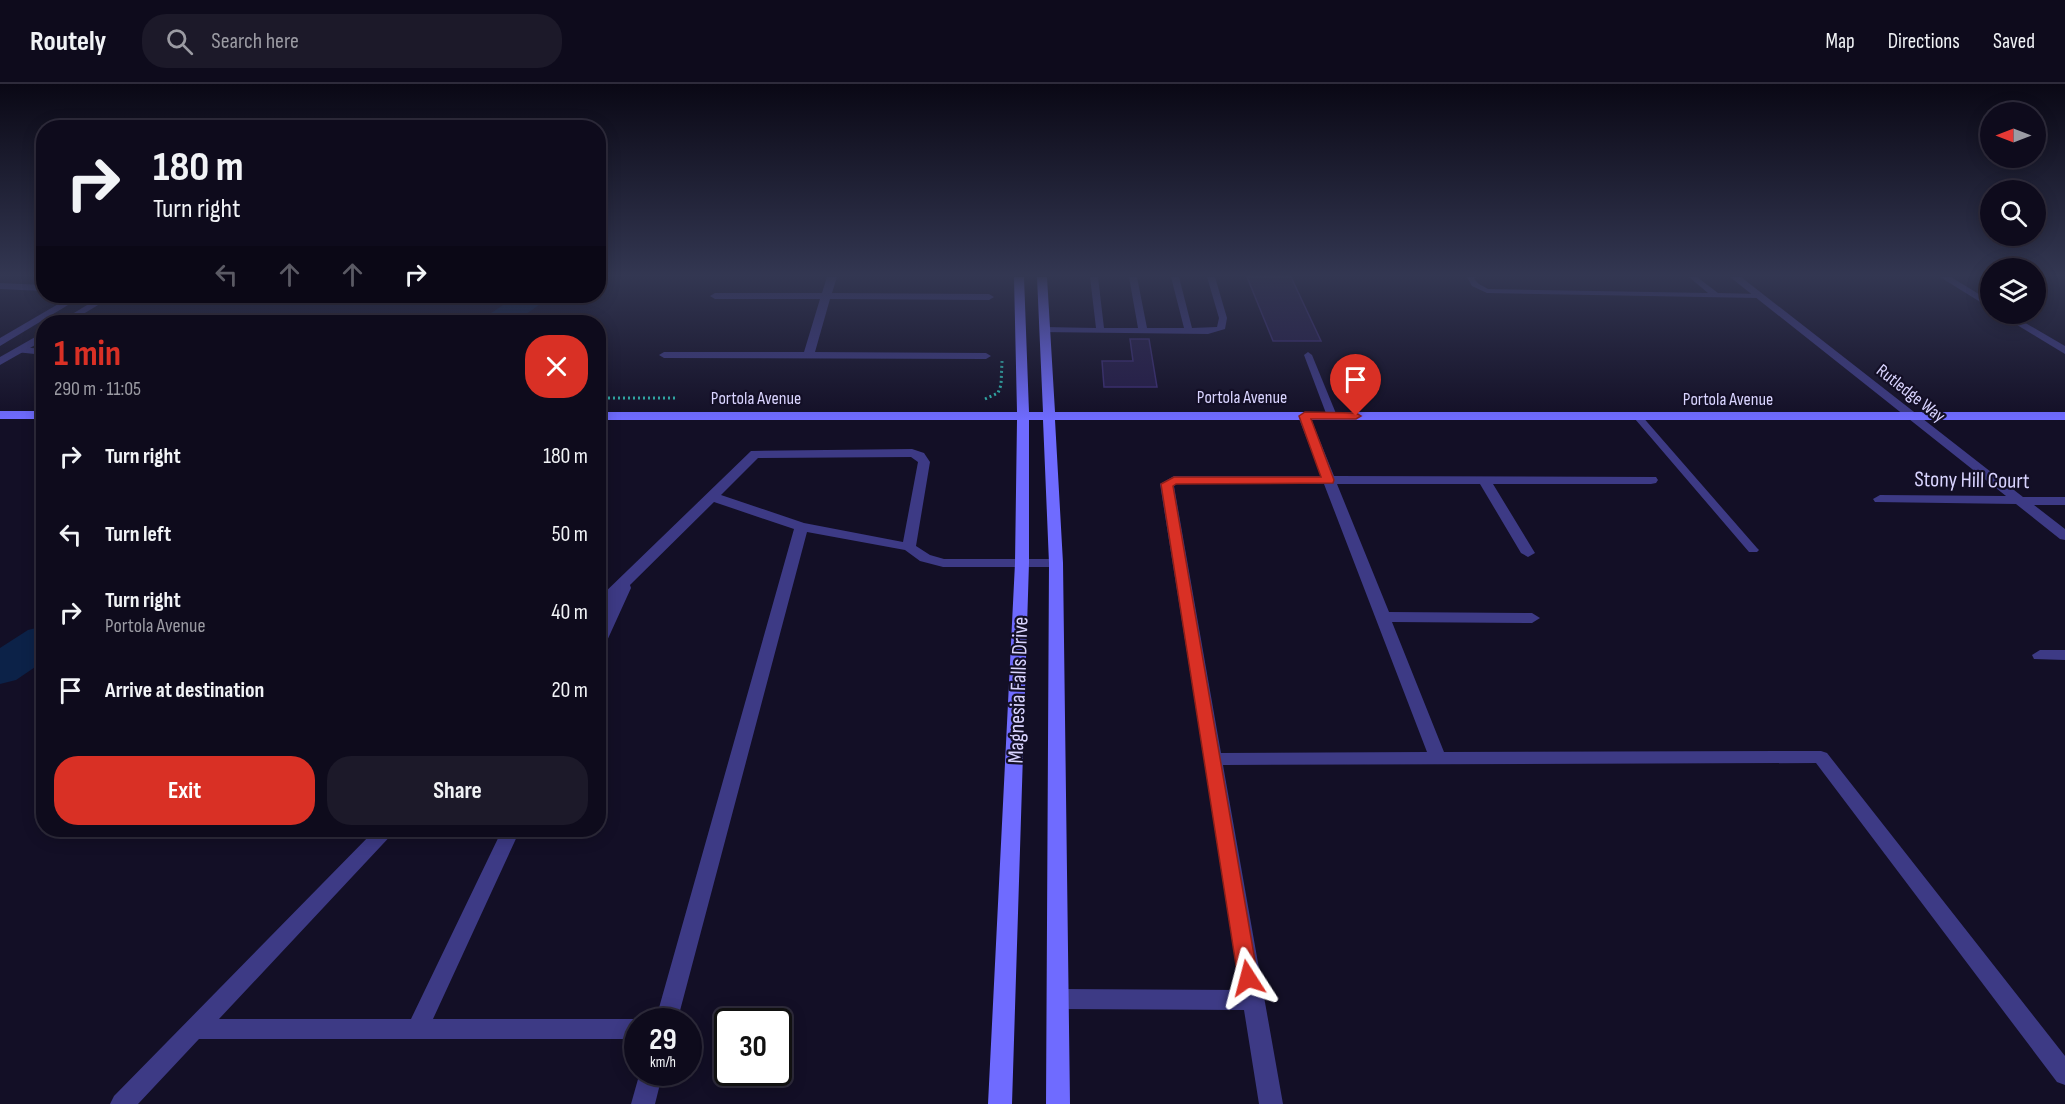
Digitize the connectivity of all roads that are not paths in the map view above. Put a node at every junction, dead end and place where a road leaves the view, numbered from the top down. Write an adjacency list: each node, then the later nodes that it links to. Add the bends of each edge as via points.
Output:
1 (31, 325): 16 (street)
2 (817, 325): 23 (street)
3 (1020, 325): 26 (street, Magnesia Falls Drive)
4 (1044, 325): 11 (street, Magnesia Falls Drive)
5 (1100, 325): 12 (lane)
6 (1142, 325): 13 (lane)
7 (1187, 325): 14 (lane)
8 (1222, 325): 14 (lane, via 1221,329)
9 (1795, 325): 33 (street, Rutledge Way)
10 (2022, 325): 19 (street)
11 (1044, 330): 12 (lane); 29 (street, Magnesia Falls Drive)
12 (1101, 330): 13 (lane)
13 (1143, 331): 14 (lane)
14 (1189, 331)
15 (36, 340): 18 (street)
16 (0, 343)
17 (0, 350): 18 (street)
18 (19, 350): 20 (lane); 25 (street)
19 (2064, 350)
20 (36, 351)
21 (664, 355): 23 (street)
22 (1308, 355): 32 (lane)
23 (808, 356): 24 (street)
24 (986, 356)
25 (0, 362)
26 (1023, 414): 29 (street, Portola Avenue); 30 (street, Portola Avenue); 48 (street, Magnesia Falls Drive)
27 (0, 415): 28 (street)
28 (36, 415)
29 (1049, 415): 31 (street, Portola Avenue); 49 (street, Magnesia Falls Drive)
30 (606, 416)
31 (1305, 416): 32 (street, Portola Avenue); 36 (street)
32 (1332, 416): 35 (street, Portola Avenue)
33 (1911, 416): 34 (street, Portola Avenue); 35 (street, Portola Avenue); 41 (street, Rutledge Way)
34 (2065, 416)
35 (1638, 417): 46 (lane)
36 (1329, 480): 37 (street); 52 (street); 58 (street, via 1174,480 1167,484)
37 (1484, 480): 38 (street); 47 (street)
38 (1651, 480)
39 (711, 496): 43 (street); 45 (street, via 755,454 912,453 924,462); 50 (street)
40 (1880, 499): 41 (street, Stony Hill Court)
41 (2020, 500): 42 (street, Stony Hill Court); 44 (street, Rutledge Way)
42 (2065, 501)
43 (801, 527): 45 (street); 63 (street)
44 (2065, 536)
45 (909, 547): 48 (street, via 925,558 943,563)
46 (1753, 550)
47 (1528, 553)
48 (1022, 563): 49 (street); 71 (street, Magnesia Falls Drive)
49 (1056, 563): 61 (street, Magnesia Falls Drive)
50 (630, 576): 51 (street); 54 (street)
51 (606, 600)
52 (1381, 617): 53 (street); 57 (street)
53 (1532, 618)
54 (606, 626)
55 (2040, 655): 56 (street)
56 (2065, 655)
57 (1438, 758): 58 (street); 67 (street, via 1821,757)
58 (1213, 759): 62 (street)
59 (379, 837): 65 (street)
60 (508, 837): 64 (street)
61 (1058, 999): 62 (street); 72 (street, Magnesia Falls Drive)
62 (1252, 1000): 73 (street)
63 (670, 1008)
64 (418, 1028): 65 (street); 66 (street)
65 (194, 1029): 69 (street)
66 (624, 1029)
67 (2065, 1074)
68 (648, 1086): 70 (street)
69 (122, 1104)
70 (643, 1104)
71 (1000, 1104)
72 (1058, 1104)
73 (1271, 1104)

